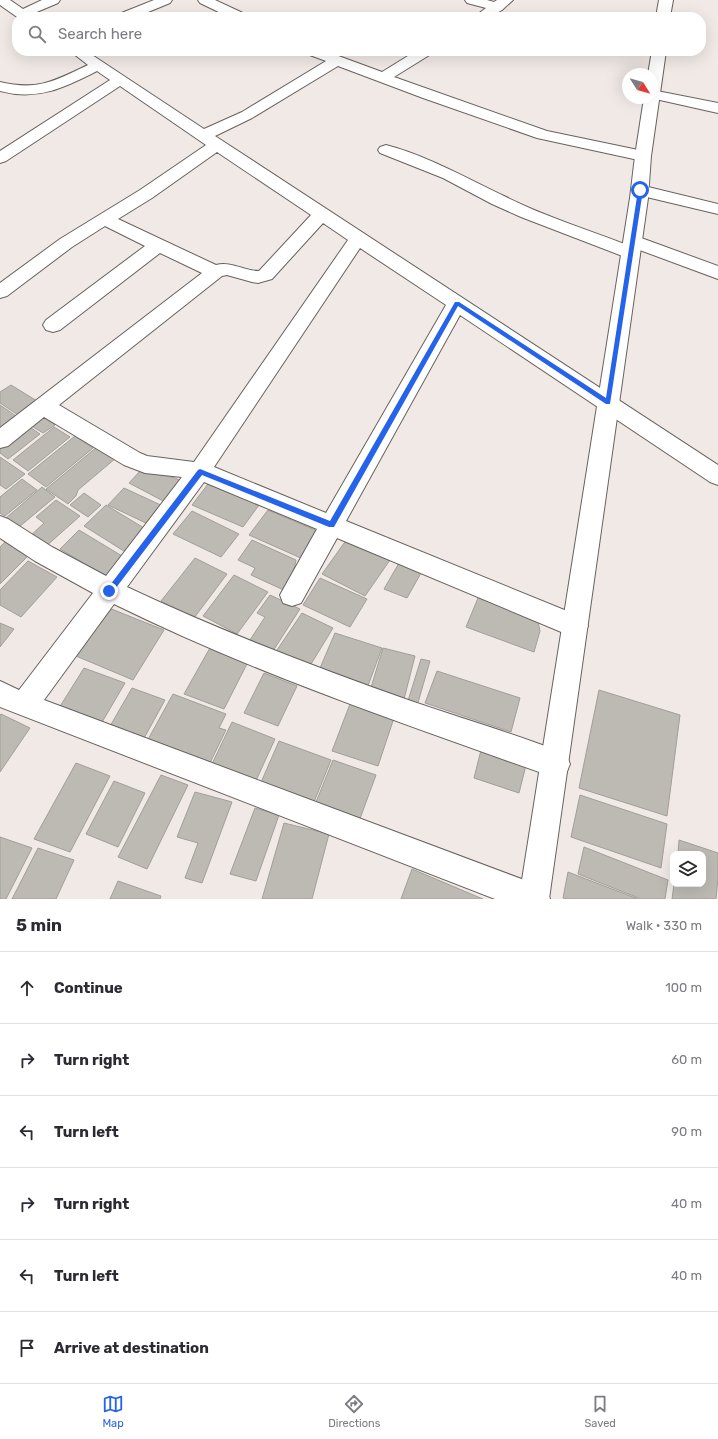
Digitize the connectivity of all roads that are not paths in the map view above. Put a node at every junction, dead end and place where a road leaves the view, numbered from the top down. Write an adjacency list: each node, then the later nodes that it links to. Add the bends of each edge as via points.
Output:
1 (1, 0): 8 (street)
2 (53, 0): 9 (street)
3 (166, 0): 10 (street)
4 (208, 0): 11 (street)
5 (472, 0): 7 (street)
6 (666, 0): 13 (street)
7 (502, 3): 12 (street)
8 (19, 12)
9 (30, 12)
10 (136, 12)
11 (231, 12)
12 (488, 12)
13 (665, 12)
14 (84, 56): 19 (street)
15 (324, 56): 18 (street)
16 (418, 56): 21 (street)
17 (658, 56): 20 (street)
18 (336, 61): 21 (street); 27 (street)
19 (98, 65): 22 (street); 23 (street, via 58,85 39,90 26,92)
20 (657, 68)
21 (383, 78): 29 (street, via 543,135)
22 (120, 80): 27 (street); 30 (street)
23 (0, 86)
24 (658, 95): 26 (street)
25 (651, 104): 29 (street)
26 (718, 108)
27 (210, 140): 33 (street); 34 (street, via 146,194)
28 (386, 150): 37 (street, via 449,174 527,213)
29 (642, 156): 31 (street)
30 (0, 158)
31 (640, 190): 32 (street); 37 (street)
32 (718, 210)
33 (321, 214): 35 (street); 38 (street, via 265,275 252,278 225,269)
34 (104, 219): 36 (street); 40 (street, via 66,243)
35 (358, 238): 41 (street); 46 (street)
36 (158, 245): 38 (street); 42 (street)
37 (632, 247): 39 (street); 43 (street)
38 (215, 272): 44 (street)
39 (718, 273)
40 (0, 292)
41 (457, 303): 43 (street); 48 (street)
42 (54, 326)
43 (608, 402): 47 (street); 52 (street)
44 (43, 406): 45 (street); 46 (street, via 132,459 145,464)
45 (0, 440)
46 (200, 472): 48 (street); 50 (street)
47 (718, 476)
48 (332, 525): 51 (street); 52 (street)
49 (0, 526): 50 (street, via 54,561)
50 (109, 591): 53 (street); 54 (street, via 219,640 359,696)
51 (292, 595)
52 (575, 626): 54 (street)
53 (12, 699): 55 (street)
54 (556, 764): 55 (street)
55 (535, 899)

